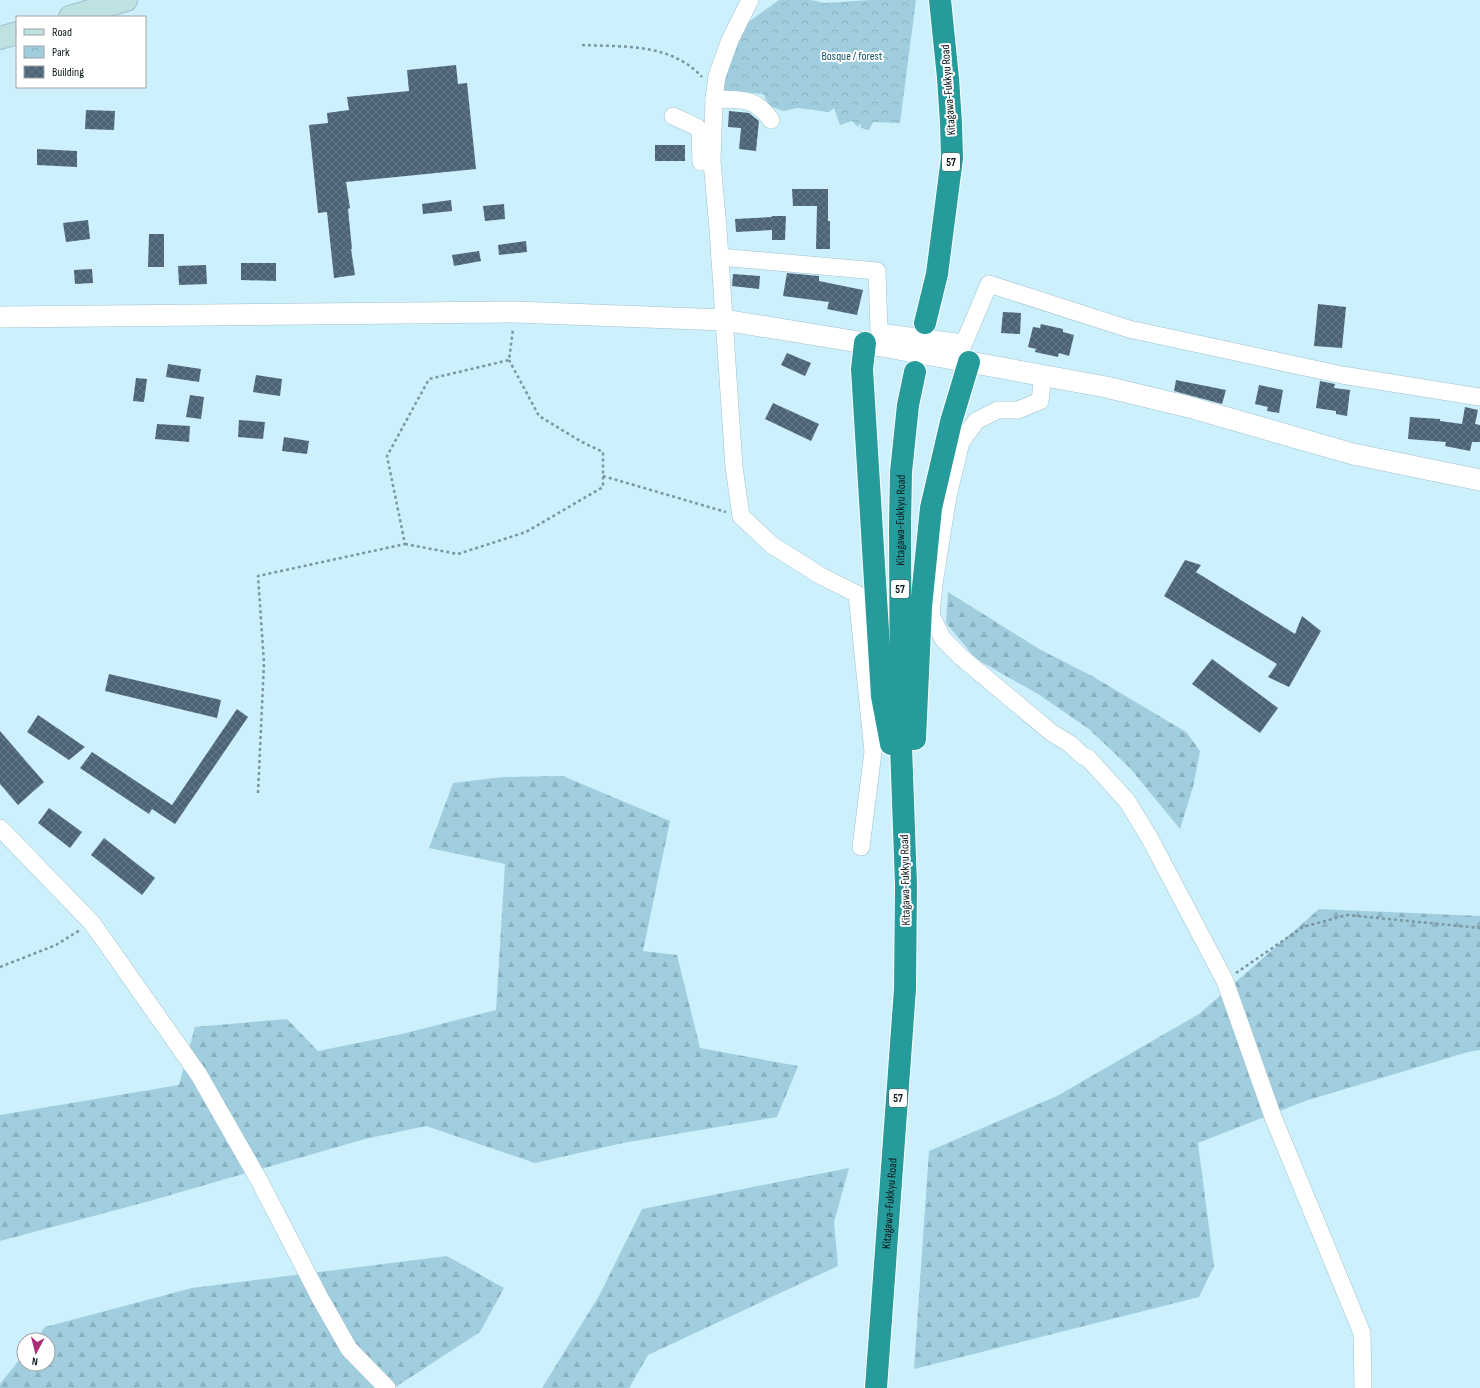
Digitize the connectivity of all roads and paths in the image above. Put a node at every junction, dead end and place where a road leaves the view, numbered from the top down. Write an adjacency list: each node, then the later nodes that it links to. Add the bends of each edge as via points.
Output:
1 (125, 0): 4 (main road)
2 (750, 0): 8 (street, via 723,58)
3 (940, 0): 16 (highway, Kitagawa-Fukkyu Road / 57, via 948,78 952,158 937,274)
4 (73, 16)
5 (16, 33): 6 (main road)
6 (0, 38)
7 (582, 45): 8 (path, via 661,51 689,65 701,76)
8 (714, 96): 10 (street, via 757,104); 11 (street)
9 (673, 116): 11 (street, via 697,127 700,132 701,162)
10 (771, 120)
11 (712, 161): 12 (street)
12 (720, 257): 15 (street); 22 (street, via 877,271 879,332 964,343 989,284 1129,329 1342,375)
13 (516, 312): 14 (street); 15 (street); 18 (path)
14 (0, 317)
15 (724, 320): 17 (street); 25 (street, via 734,467)
16 (926, 323)
17 (865, 343): 19 (street); 28 (highway, via 862,369 882,696)
18 (509, 360): 23 (path, via 538,416 604,452); 26 (path, via 429,379 387,456)
19 (969, 362): 21 (street); 28 (highway, via 951,422 931,508 921,607 915,740)
20 (915, 372): 28 (highway, Kitagawa-Fukkyu Road / 57, via 908,405 901,472)
21 (1044, 375): 24 (street, via 1189,407 1353,454); 34 (street, via 1040,401 1018,410 998,410 976,421 961,442 948,496 931,615 943,639 961,657 1052,733 1088,758 1127,801 1167,869)
22 (1480, 397)
23 (603, 476): 25 (path); 26 (path, via 603,488 526,532 458,554)
24 (1480, 480)
25 (741, 516): 30 (street, via 772,545 821,576 857,594 873,752)
26 (406, 544): 27 (path, via 258,576 264,663)
27 (258, 793)
28 (903, 808): 36 (highway, Kitagawa-Fukkyu Road / 57, via 906,885 905,989)
29 (0, 828): 31 (street)
30 (861, 846)
31 (92, 923): 33 (path, via 56,945); 35 (street, via 199,1075 260,1182 349,1349)
32 (1480, 928): 34 (path, via 1347,914 1303,927)
33 (0, 967)
34 (1224, 981): 37 (street, via 1278,1130 1362,1333)
35 (387, 1388)
36 (876, 1388)
37 (1363, 1388)

